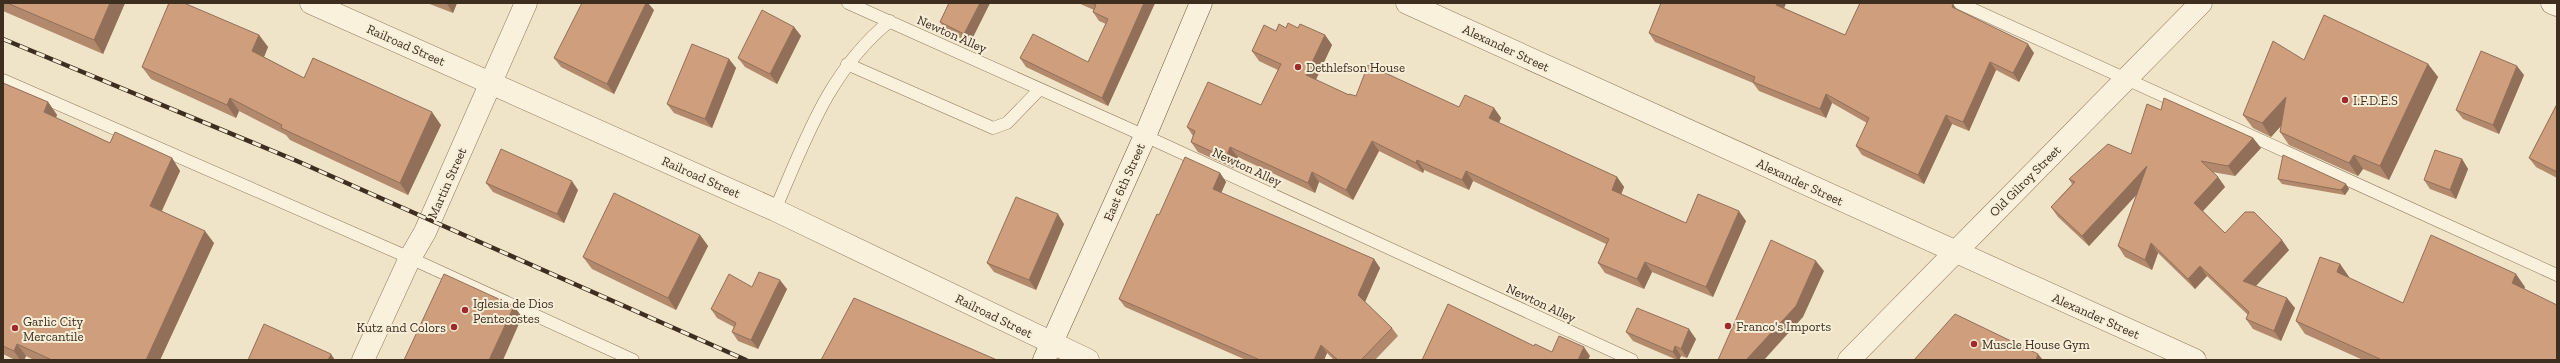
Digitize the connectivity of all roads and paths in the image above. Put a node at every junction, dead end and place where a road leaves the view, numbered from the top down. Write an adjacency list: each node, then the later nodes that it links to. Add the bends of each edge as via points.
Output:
1 (311, 3): 14 (street, Railroad Street)
2 (526, 3): 14 (street, Martin Street)
3 (848, 3): 10 (lane, Newton Alley)
4 (1201, 3): 16 (street, East 6th Street)
5 (1407, 3): 18 (street, Alexander Street)
6 (1959, 3): 13 (lane)
7 (2201, 3): 13 (street, Old Gilroy Street)
8 (2552, 3): 9 (street)
9 (2557, 5)
10 (890, 21): 11 (lane, via 868,38); 15 (lane, Newton Alley)
11 (847, 64): 15 (lane, via 993,128 1007,123); 17 (lane, via 823,103)
12 (3, 80): 19 (lane)
13 (2127, 80): 18 (street, Old Gilroy Street); 20 (lane)
14 (491, 84): 17 (street, Railroad Street); 19 (street, Martin Street, via 425,232)
15 (1040, 89): 16 (lane, Newton Alley)
16 (1146, 136): 21 (street, East 6th Street); 25 (lane, Newton Alley)
17 (775, 210): 21 (street, Railroad Street)
18 (1954, 252): 26 (street, Old Gilroy Street); 27 (street, Alexander Street)
19 (410, 258): 22 (street, Martin Street); 23 (lane)
20 (2557, 275)
21 (1047, 352): 24 (street, Railroad Street)
22 (363, 360)
23 (633, 360)
24 (1088, 360)
25 (1632, 360)
26 (1849, 360)
27 (2195, 360)

